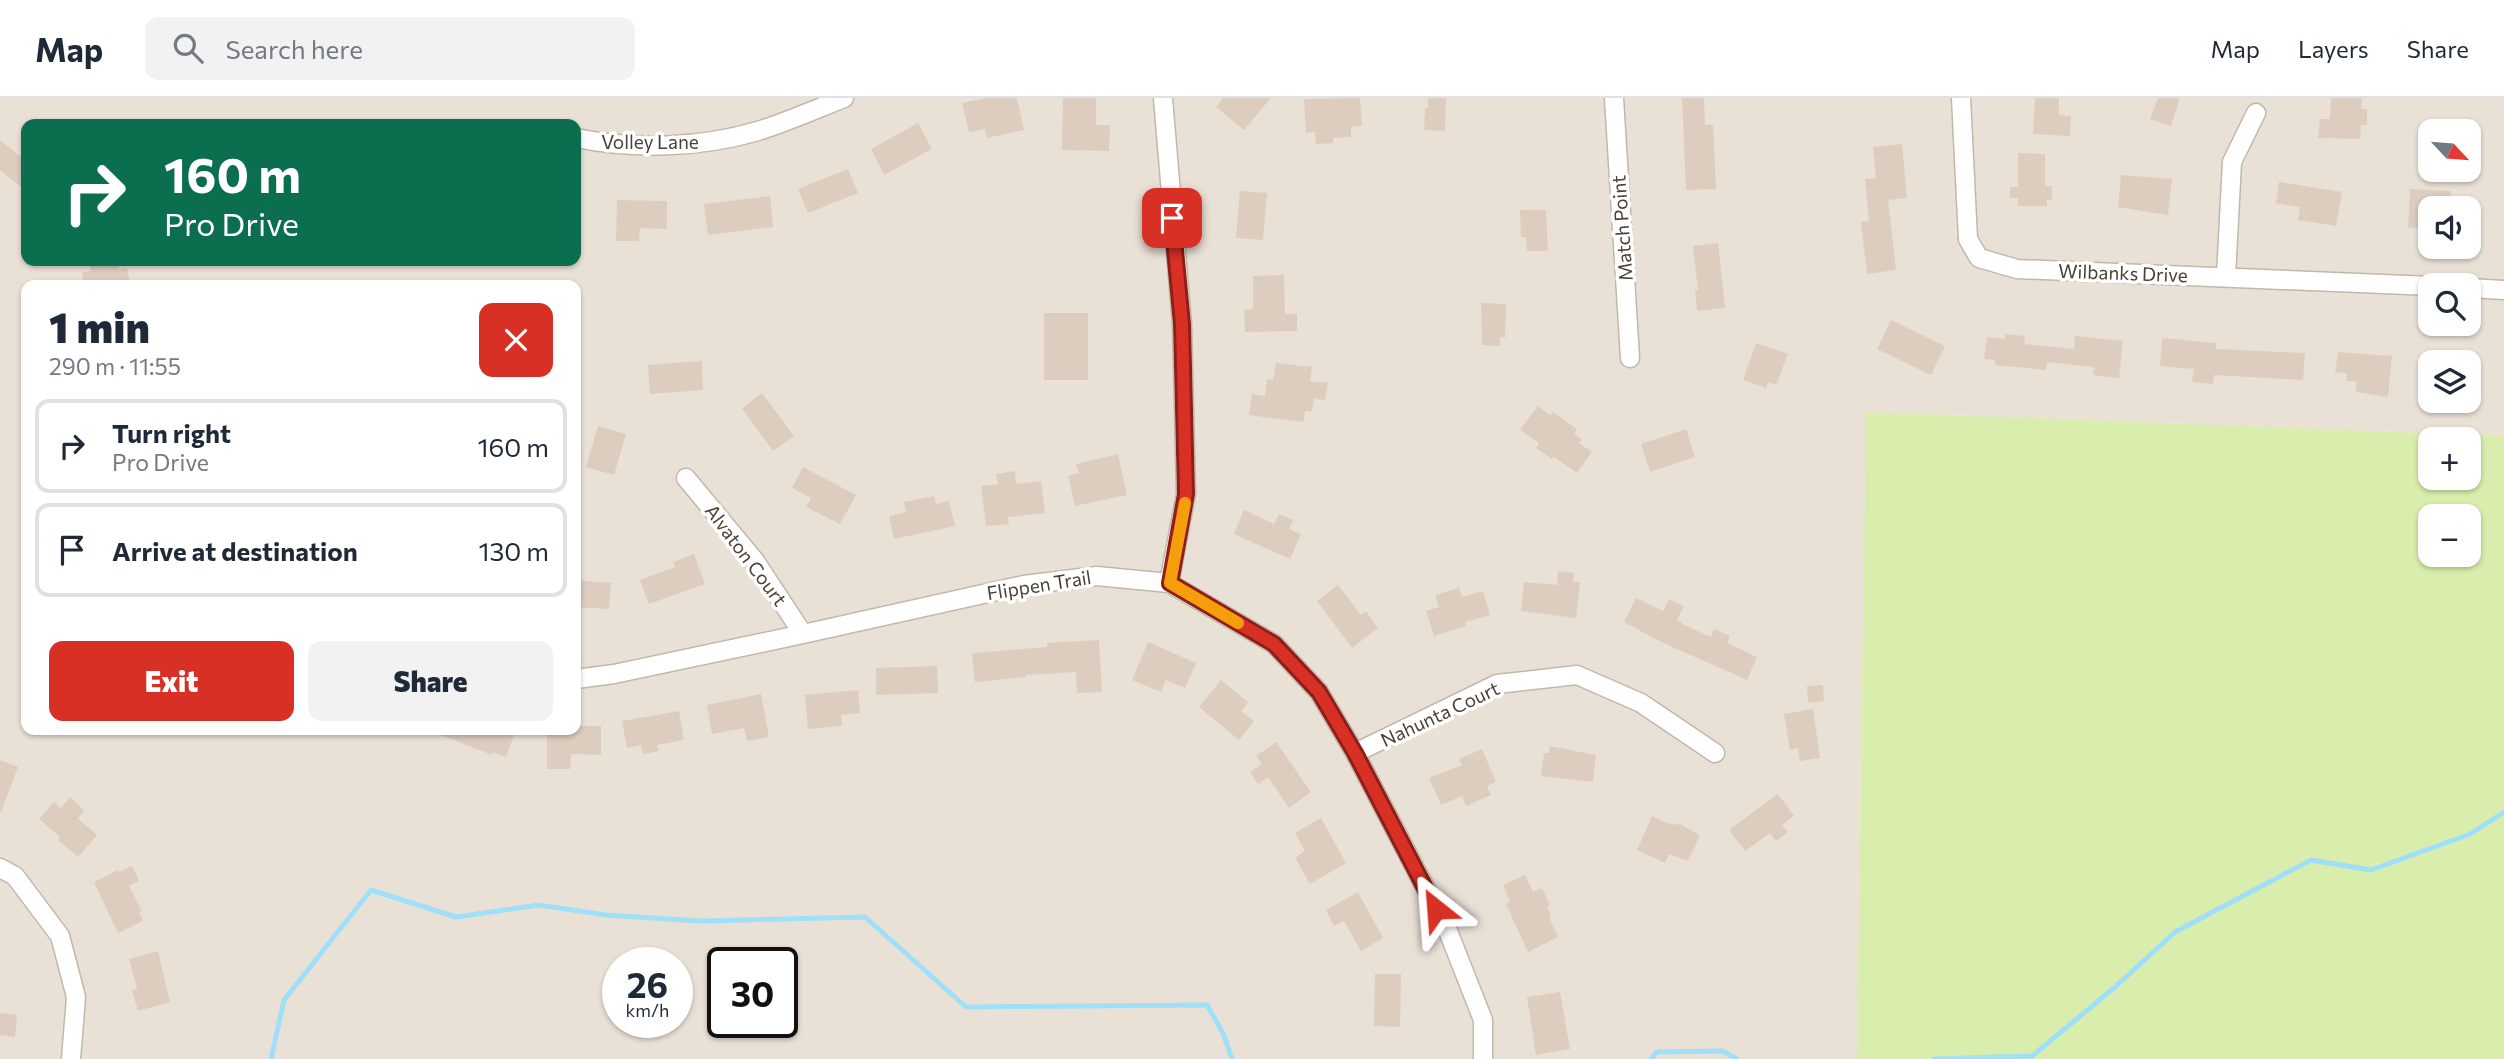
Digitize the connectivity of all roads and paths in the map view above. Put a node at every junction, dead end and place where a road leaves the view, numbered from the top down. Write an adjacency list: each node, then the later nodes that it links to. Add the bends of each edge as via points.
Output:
1 (844, 98): 6 (street, Volley Lane, via 758,131 695,145)
2 (1163, 98): 13 (street, via 1182,324 1186,494)
3 (1614, 98): 11 (street, Match Point)
4 (1961, 98): 7 (street, Wilbanks Drive, via 1968,239 1979,258 2017,269)
5 (2256, 113): 7 (street, via 2232,162)
6 (581, 139)
7 (2226, 276): 8 (street, Wilbanks Drive)
8 (2418, 285)
9 (2481, 289): 10 (street)
10 (2504, 290)
11 (1630, 358)
12 (686, 478): 14 (street, Alvaton Court, via 755,561)
13 (1170, 583): 14 (street, Flippen Trail, via 1097,576 1024,585); 16 (street, Flippen Trail, via 1274,644 1319,692)
14 (803, 634): 15 (street, Flippen Trail)
15 (581, 678)
16 (1355, 753): 17 (street, Nahunta Court, via 1497,684 1577,675 1641,703); 20 (street, Flippen Trail, via 1448,932 1483,1020)
17 (1715, 753)
18 (0, 868): 19 (street, via 15,876 60,936 76,997)
19 (71, 1059)
20 (1483, 1059)

